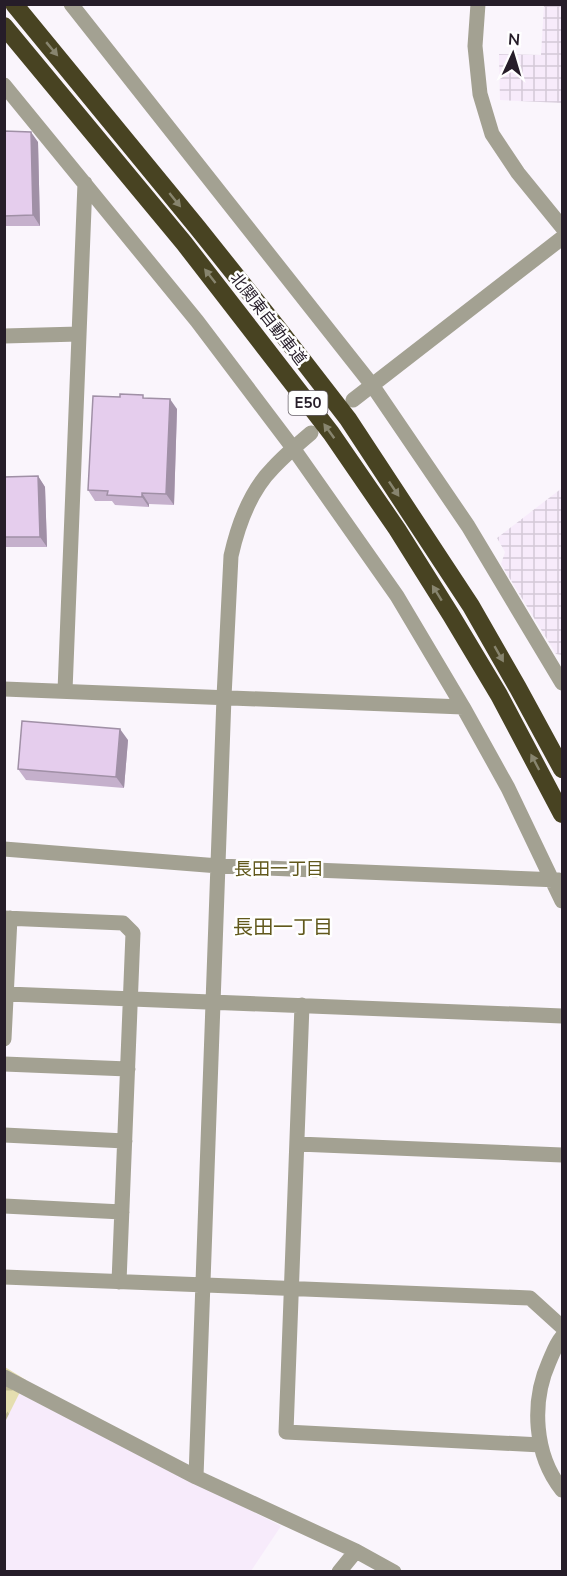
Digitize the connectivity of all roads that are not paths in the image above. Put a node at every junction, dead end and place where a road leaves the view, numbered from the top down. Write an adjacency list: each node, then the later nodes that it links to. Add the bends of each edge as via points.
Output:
1 (14, 4): 16 (highway, 北関東自動車道 / E50, one-way to 16, via 348,419 471,606)
2 (71, 4): 11 (street)
3 (478, 4): 7 (street, via 475,46 480,94 492,134)
4 (4, 26): 23 (highway, 北関東自動車道 / E50, one-way to 4, via 451,615 331,433 184,243)
5 (4, 85): 6 (street)
6 (85, 183): 9 (street); 14 (street)
7 (562, 226)
8 (562, 238): 11 (street)
9 (79, 334): 10 (street); 18 (street)
10 (4, 336)
11 (372, 386): 12 (street); 15 (street, via 468,526)
12 (353, 400)
13 (311, 433): 14 (street)
14 (294, 448): 19 (street, via 271,469 255,492 236,534 231,556); 20 (street, via 397,596)
15 (560, 673)
16 (518, 688): 21 (highway); 22 (highway, 北関東自動車道 / E50)
17 (4, 689): 18 (street)
18 (65, 691): 19 (street)
19 (225, 697): 20 (street); 25 (street)
20 (463, 707): 26 (street)
21 (562, 756)
22 (562, 769)
23 (562, 813)
24 (4, 849): 25 (street)
25 (219, 866): 26 (street); 31 (street)
26 (557, 880): 27 (street)
27 (562, 901)
28 (7, 918): 29 (street); 30 (street, via 123,923 133,933)
29 (6, 994): 30 (street); 34 (street)
30 (131, 999): 31 (street); 36 (street)
31 (214, 1002): 32 (street); 45 (street)
32 (302, 1005): 33 (street); 39 (street)
33 (562, 1016)
34 (4, 1039)
35 (4, 1064): 36 (street)
36 (128, 1069): 38 (street)
37 (4, 1135): 38 (street)
38 (125, 1142): 42 (street)
39 (298, 1144): 40 (street); 46 (street)
40 (562, 1155)
41 (4, 1206): 42 (street)
42 (122, 1212): 44 (street)
43 (4, 1276): 44 (street)
44 (119, 1282): 45 (street)
45 (203, 1285): 46 (street); 51 (street)
46 (292, 1289): 47 (street, via 530,1298); 50 (street, via 286,1432)
47 (562, 1327)
48 (562, 1337): 50 (street, via 541,1384 538,1426)
49 (4, 1377): 51 (street)
50 (542, 1445): 52 (street)
51 (196, 1477): 53 (street)
52 (562, 1490)
53 (356, 1551): 54 (street); 55 (street)
54 (339, 1572)
55 (394, 1572)

